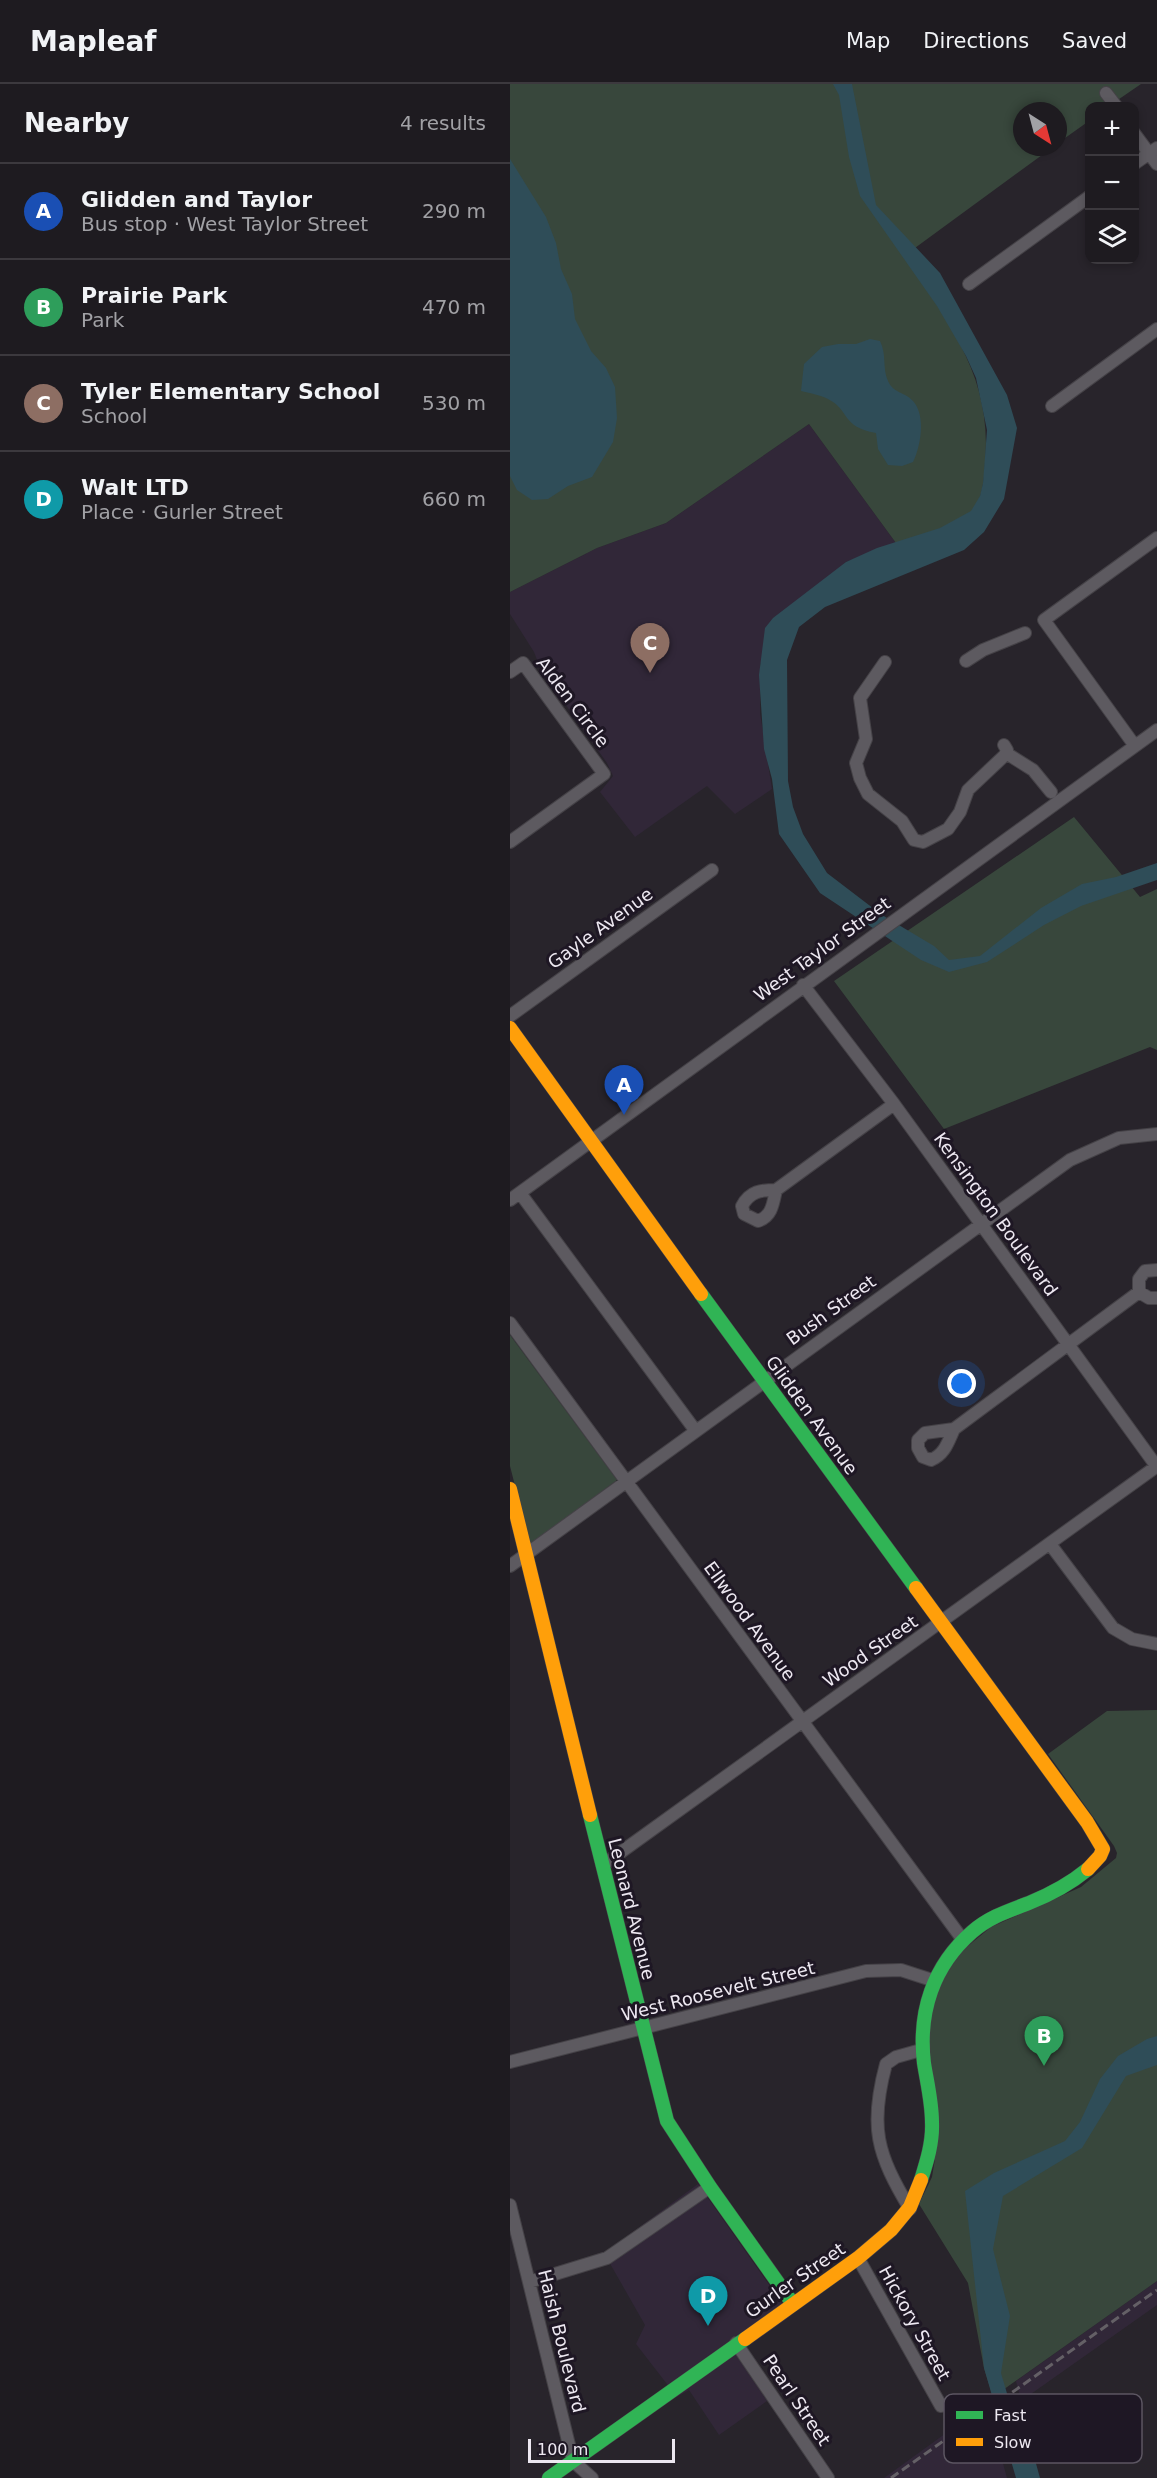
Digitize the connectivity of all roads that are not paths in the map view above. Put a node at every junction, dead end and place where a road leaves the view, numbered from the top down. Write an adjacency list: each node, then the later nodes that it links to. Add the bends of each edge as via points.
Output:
1 (1106, 93): 2 (street)
2 (1113, 102)
3 (1139, 137): 4 (street)
4 (1153, 150): 5 (street); 6 (street)
5 (1139, 160)
6 (1157, 164)
7 (1085, 199): 8 (street)
8 (969, 284)
9 (1157, 329): 10 (street)
10 (1052, 406)
11 (1157, 538): 17 (street, via 1044,620)
12 (1025, 633): 13 (street)
13 (966, 661)
14 (885, 662): 18 (street, via 860,698 866,739 856,762 868,794 902,821 914,840 923,842 948,829 960,812 968,789 1000,761 1005,749 1033,770)
15 (510, 672): 19 (street, Alden Circle, via 523,663 604,774)
16 (1157, 730): 17 (street, West Taylor Street)
17 (1135, 746): 21 (street, West Taylor Street)
18 (1051, 792)
19 (510, 843)
20 (712, 870): 22 (street, Gayle Avenue)
21 (803, 985): 24 (street, Kensington Boulevard); 26 (street, West Taylor Street)
22 (510, 1016)
23 (510, 1028): 26 (street, Glidden Avenue)
24 (894, 1104): 27 (street); 29 (street, Kensington Boulevard)
25 (1157, 1134): 29 (street, Bush Street, via 1119,1138 1081,1154)
26 (590, 1142): 28 (street, West Taylor Street); 35 (street, Glidden Avenue)
27 (777, 1190)
28 (515, 1196): 37 (street)
29 (981, 1225): 34 (street, Kensington Boulevard); 35 (street, Bush Street)
30 (1157, 1270): 31 (street, via 1150,1269 1142,1275)
31 (1139, 1292): 32 (street); 34 (street)
32 (1157, 1298)
33 (510, 1323): 39 (street, Ellwood Avenue)
34 (1069, 1343): 36 (street); 38 (street, Kensington Boulevard)
35 (764, 1380): 37 (street, Bush Street); 44 (street, Glidden Avenue)
36 (954, 1429)
37 (695, 1430): 39 (street, Bush Street)
38 (1157, 1466): 41 (street, Wood Street)
39 (626, 1481): 42 (street, Bush Street); 46 (street, Ellwood Avenue)
40 (510, 1489): 42 (street, Leonard Avenue)
41 (1050, 1544): 44 (street, Wood Street); 45 (street, via 1113,1628 1132,1639)
42 (525, 1556): 43 (street, Bush Street); 47 (street, Leonard Avenue)
43 (510, 1566)
44 (941, 1623): 46 (street, Wood Street); 48 (street, Glidden Avenue, via 1103,1848 1092,1865 1061,1886 998,1913)
45 (1157, 1644)
46 (802, 1722): 47 (street, Wood Street); 48 (street, Ellwood Avenue)
47 (603, 1865): 50 (street, Leonard Avenue)
48 (963, 1940): 49 (street)
49 (935, 1981): 50 (street, West Roosevelt Street, via 901,1970 875,1970); 51 (street, via 923,2017)
50 (642, 2030): 52 (street, West Roosevelt Street); 53 (street, Leonard Avenue, via 667,2121)
51 (921, 2050): 55 (street, via 932,2131 929,2158); 55 (street, via 886,2064 877,2111 881,2154)
52 (510, 2062)
53 (710, 2187): 58 (street, via 607,2259); 59 (street, Leonard Avenue)
54 (510, 2205): 56 (street, Haish Boulevard)
55 (910, 2209): 57 (street, Gurler Street)
56 (514, 2242): 58 (street, Haish Boulevard)
57 (858, 2258): 59 (street, Gurler Street); 61 (street, Hickory Street)
58 (529, 2282): 62 (street, Haish Boulevard)
59 (793, 2304): 60 (street, Gurler Street)
60 (736, 2343): 62 (street, Gurler Street); 65 (street, Pearl Street)
61 (941, 2406)
62 (573, 2461): 63 (street, Gurler Street); 64 (street)
63 (549, 2478)
64 (592, 2478)
65 (828, 2478)

